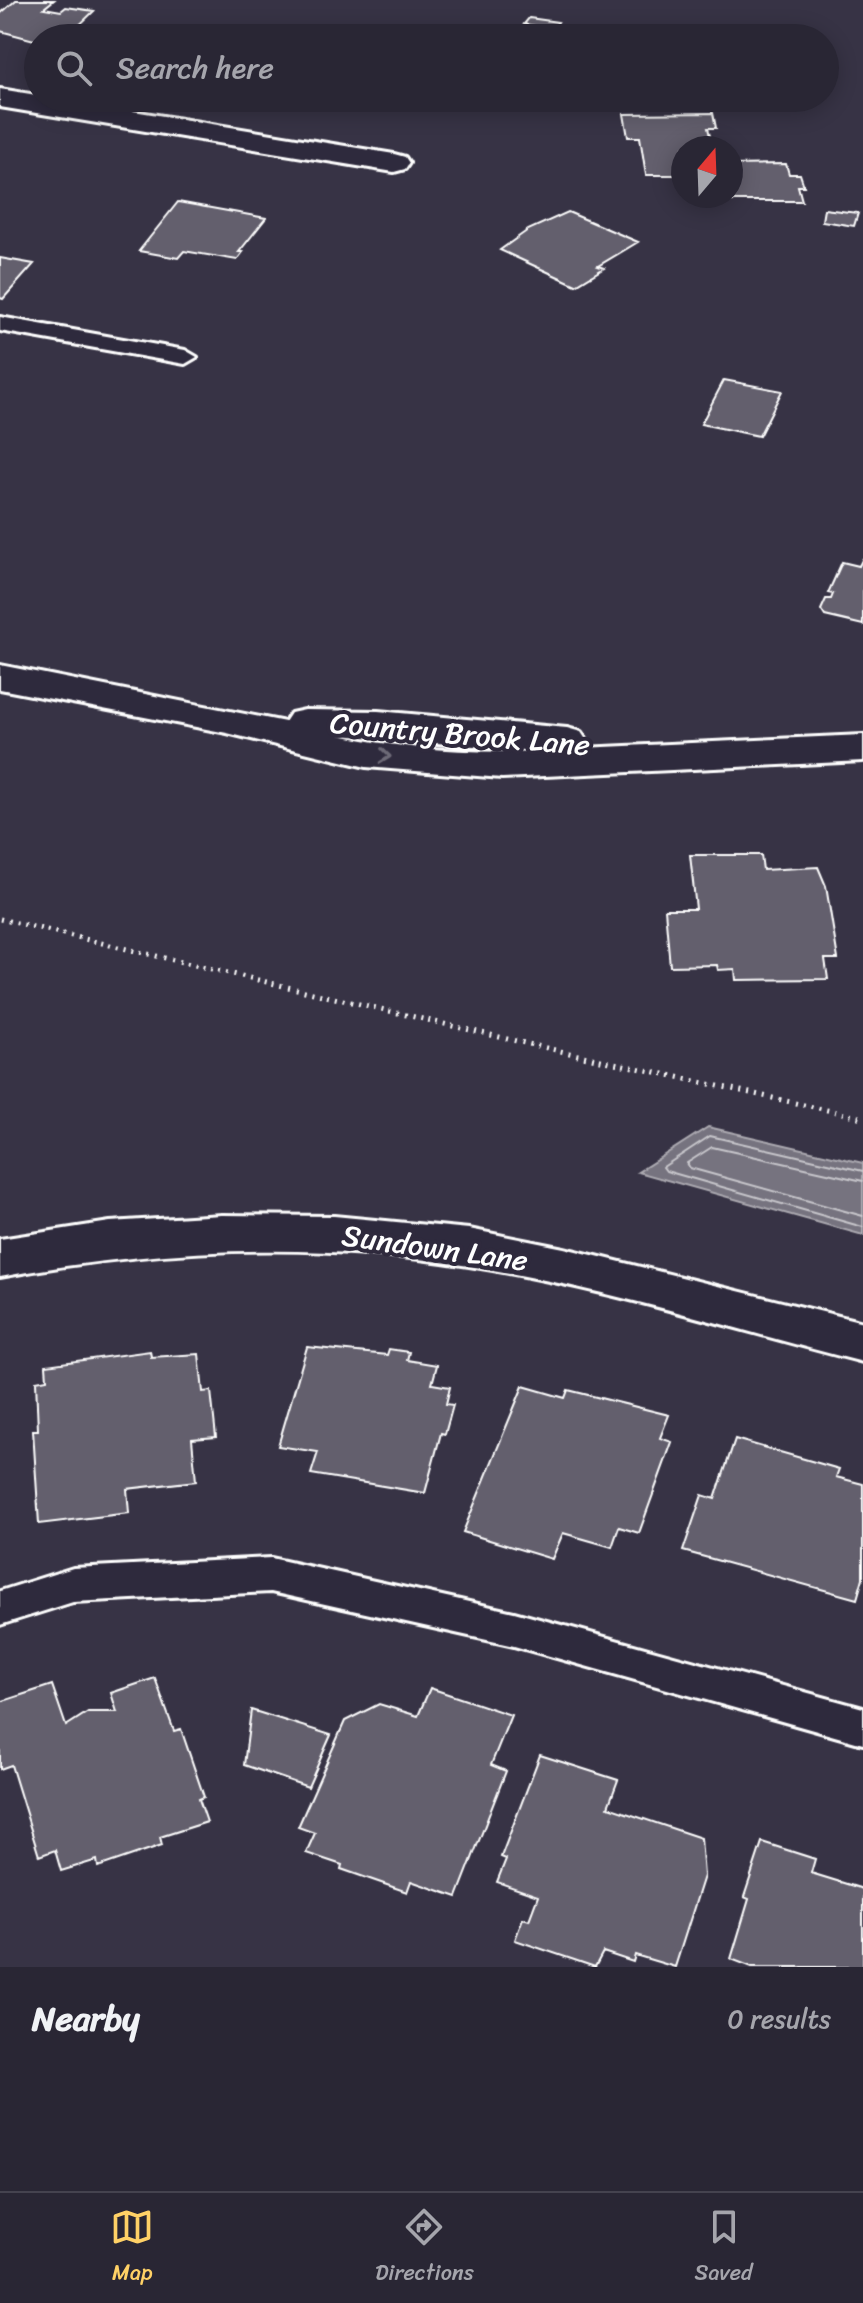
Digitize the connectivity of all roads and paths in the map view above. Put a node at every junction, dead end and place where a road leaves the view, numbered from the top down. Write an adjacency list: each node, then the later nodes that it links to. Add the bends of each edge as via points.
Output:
1 (0, 98): 2 (street)
2 (24, 102)
3 (85, 112): 4 (street)
4 (394, 163)
5 (0, 324): 6 (lane)
6 (185, 357)
7 (0, 677): 8 (street, Country Brook Lane, via 366,754 459,764)
8 (863, 748)
9 (0, 919): 10 (path)
10 (863, 1118)
11 (0, 1258): 12 (street, Sundown Lane, via 163,1235 325,1232 448,1244)
12 (863, 1342)
13 (0, 1608): 14 (lane, via 73,1585 271,1575 514,1629)
14 (863, 1726)

